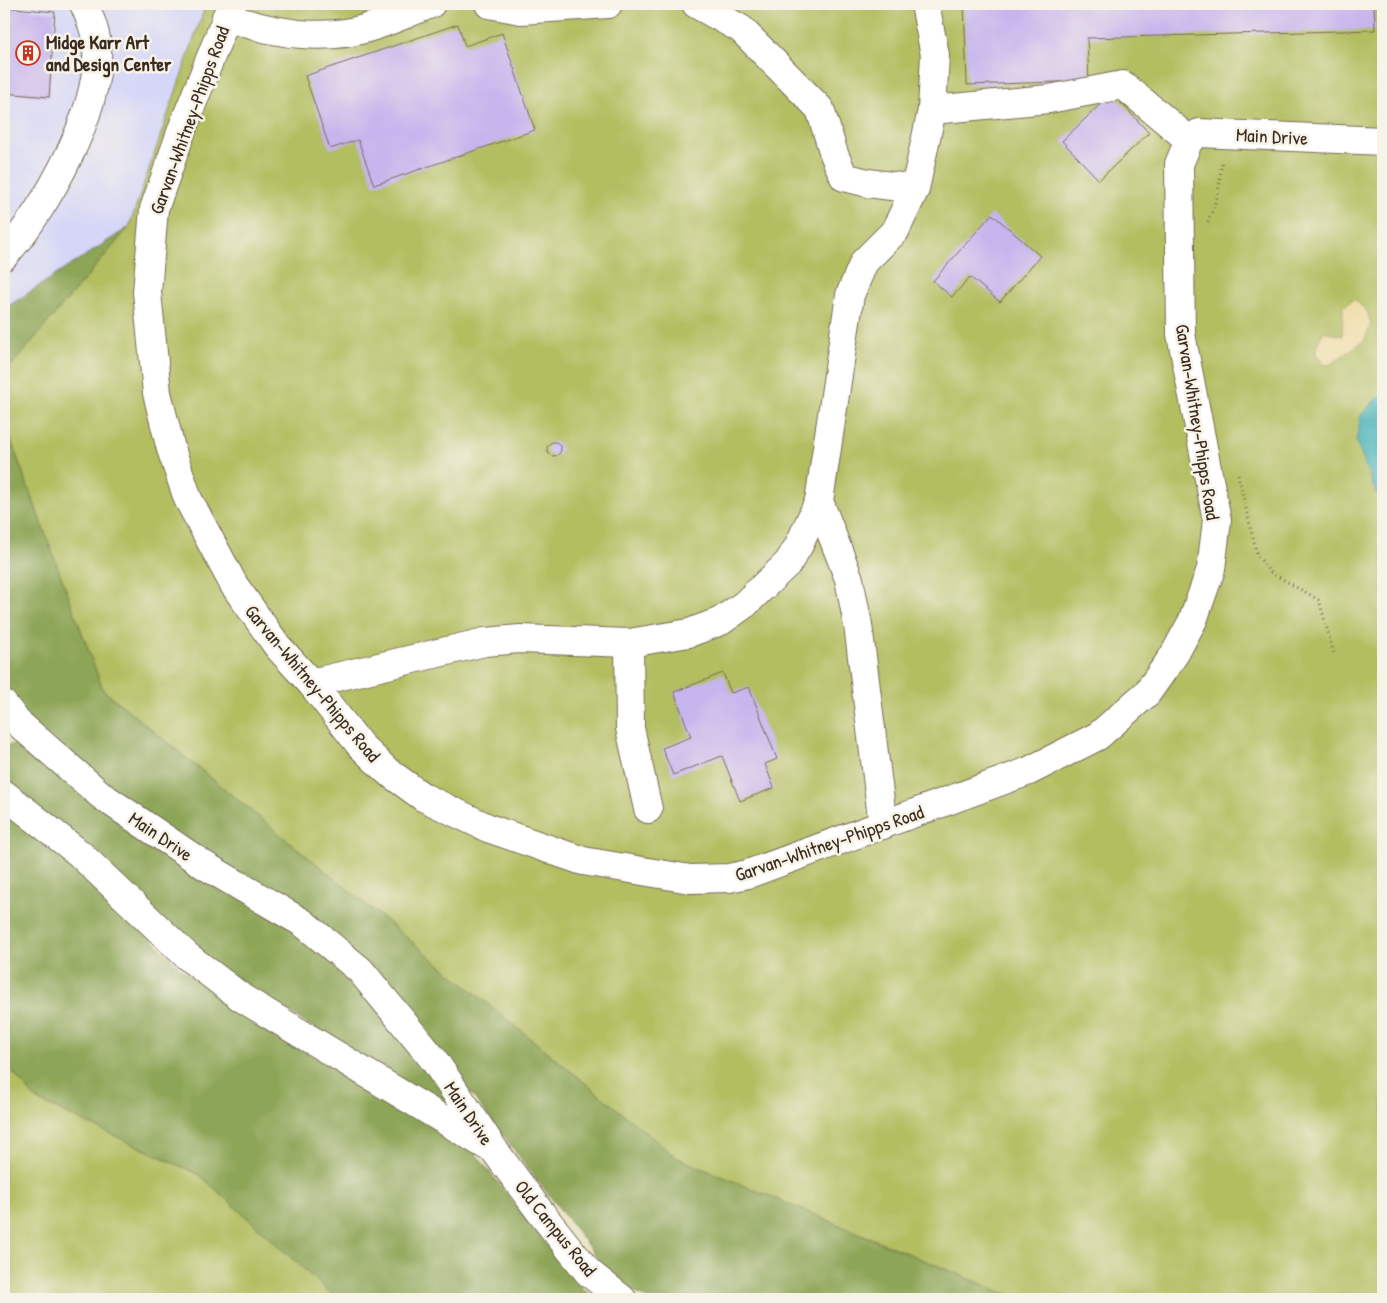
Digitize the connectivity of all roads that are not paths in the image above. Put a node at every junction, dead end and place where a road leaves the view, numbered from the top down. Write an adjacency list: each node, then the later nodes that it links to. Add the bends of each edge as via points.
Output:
1 (84, 4): 13 (street, via 94,28 97,48 93,92 76,139 40,208)
2 (431, 4): 8 (street)
3 (489, 4): 4 (street, via 521,10)
4 (608, 4)
5 (696, 4): 12 (street, via 740,29 820,109 844,177)
6 (925, 4): 9 (street, via 935,55)
7 (229, 10): 8 (street, via 260,28 330,35); 16 (street, Garvan-Whitney-Phipps Road, via 154,209 147,292 157,393 188,499 234,585 278,647)
8 (379, 13)
9 (932, 110): 11 (street, via 1049,99 1123,85); 12 (street)
10 (1383, 141): 11 (street, Main Drive, via 1199,134)
11 (1184, 152): 20 (street, Garvan-Whitney-Phipps Road, via 1181,334 1217,520 1211,569 1193,620 1174,655 1147,692 1098,736 1029,771)
12 (915, 189): 14 (street, via 895,231 864,262 850,295)
13 (4, 256)
14 (820, 502): 15 (street, via 788,563 745,604 721,621 689,633); 20 (street, via 849,579 858,625)
15 (629, 643): 16 (street, via 520,639 485,642); 19 (street, via 630,728)
16 (311, 684): 20 (street, Garvan-Whitney-Phipps Road, via 360,745 386,771 423,796 488,828 584,860 690,879 729,878)
17 (8, 720): 21 (street, Main Drive, via 102,796 204,864 303,923 360,970 434,1060)
18 (4, 794): 21 (street, Main Drive, via 80,854 187,956 242,998)
19 (648, 809)
20 (883, 825)
21 (495, 1151): 22 (street, Old Campus Road, via 588,1272)
22 (622, 1299)

